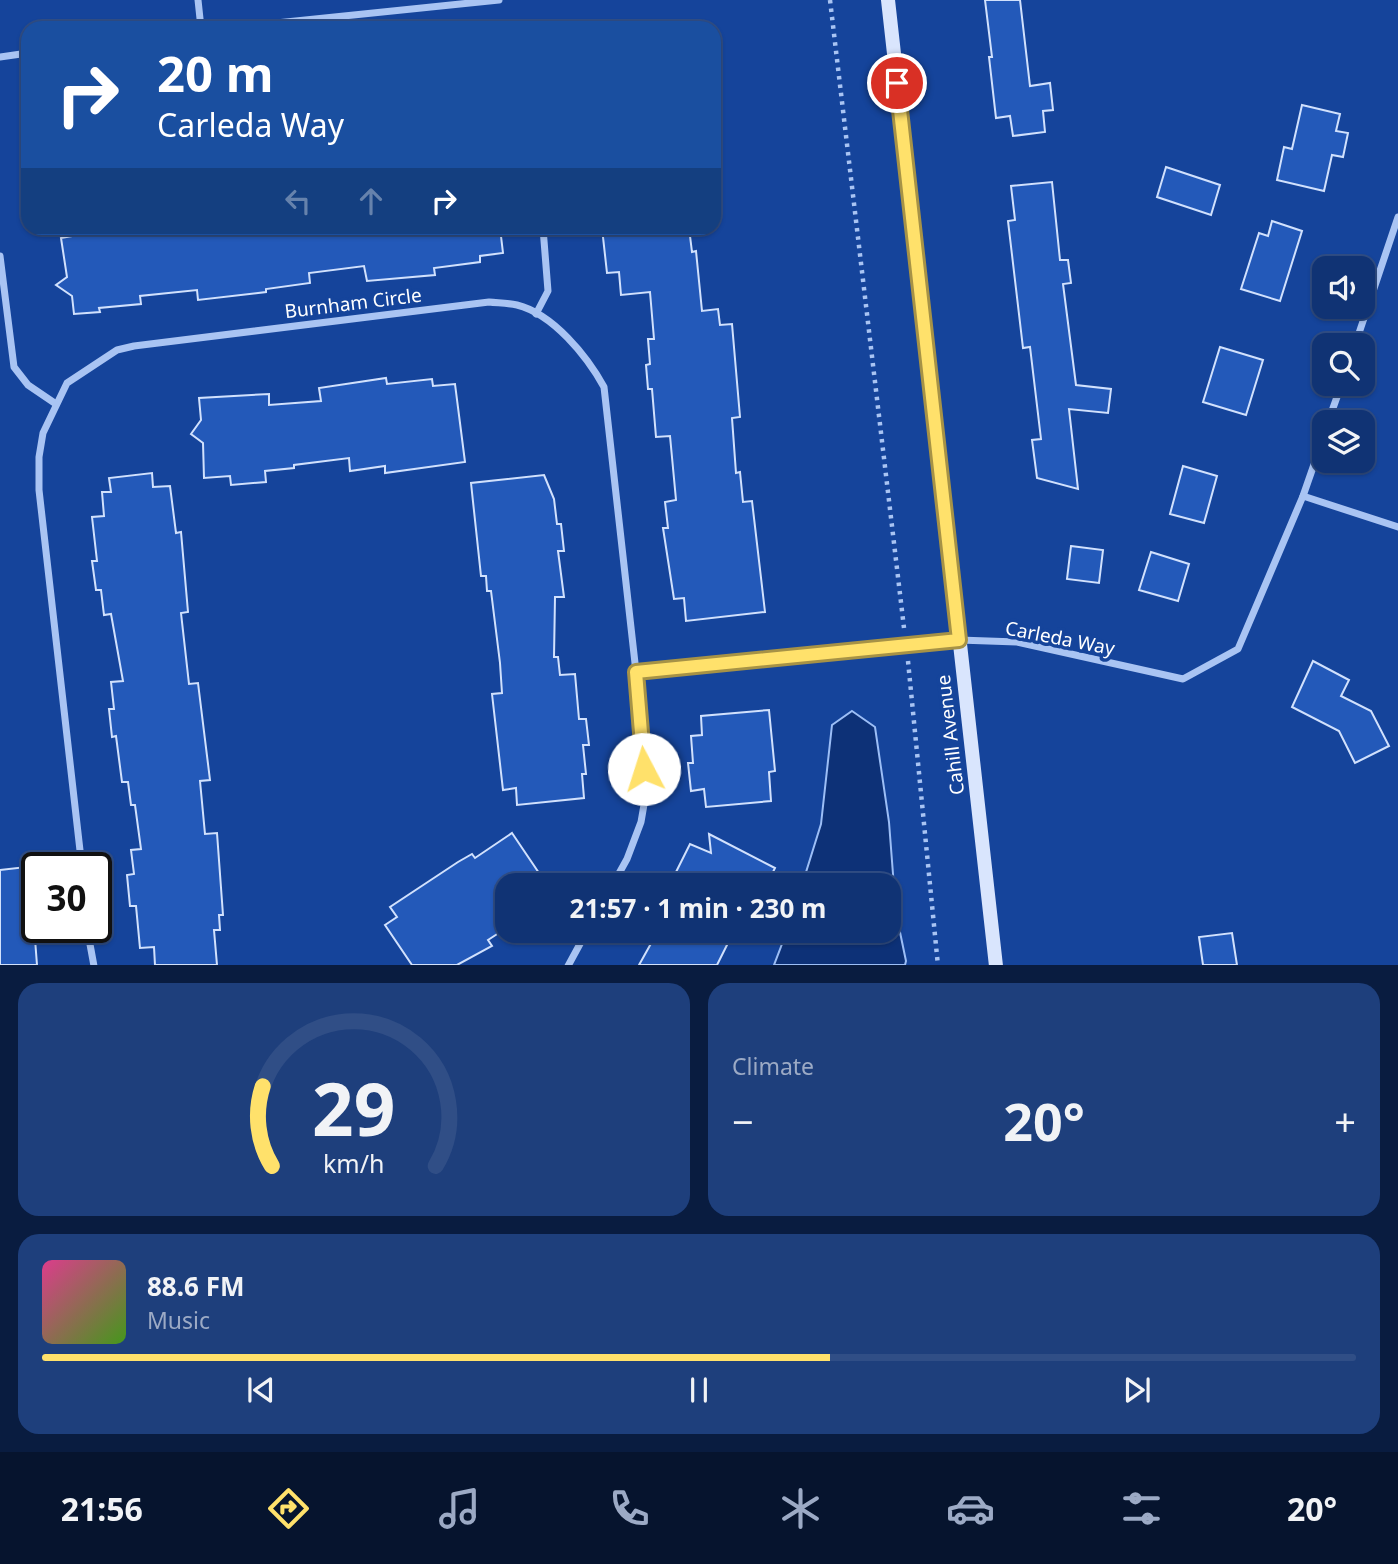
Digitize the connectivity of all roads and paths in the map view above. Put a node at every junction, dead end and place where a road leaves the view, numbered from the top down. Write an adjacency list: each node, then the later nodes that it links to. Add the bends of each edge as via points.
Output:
1 (198, 0): 5 (street)
2 (499, 0): 6 (street)
3 (830, 0): 19 (path)
4 (888, 0): 18 (street, Cahill Avenue)
5 (200, 21)
6 (296, 21)
7 (21, 54): 8 (street)
8 (0, 57)
9 (1398, 217): 13 (street)
10 (544, 235): 12 (street, via 548,292)
11 (0, 256): 14 (street, via 14,367 28,385)
12 (537, 314): 14 (street, Burnham Circle, via 518,305 489,302 134,346 86,368 67,383); 20 (street, Burnham Circle, via 590,362 604,387)
13 (1359, 333)
14 (56, 404): 21 (street, Burnham Circle, via 43,433 39,489)
15 (1312, 470): 16 (street, Carleda Way)
16 (1303, 496): 17 (street); 18 (street, Carleda Way, via 1238,649 1183,679 1017,642)
17 (1398, 527)
18 (959, 640): 19 (street, Carleda Way); 28 (street, Cahill Avenue)
19 (906, 645): 20 (street, Carleda Way); 27 (path)
20 (636, 672): 22 (street, Burnham Circle, via 646,793 641,822)
21 (80, 852)
22 (619, 873)
23 (90, 943): 25 (street)
24 (580, 943): 26 (street)
25 (94, 965)
26 (568, 965)
27 (938, 965)
28 (996, 965)

